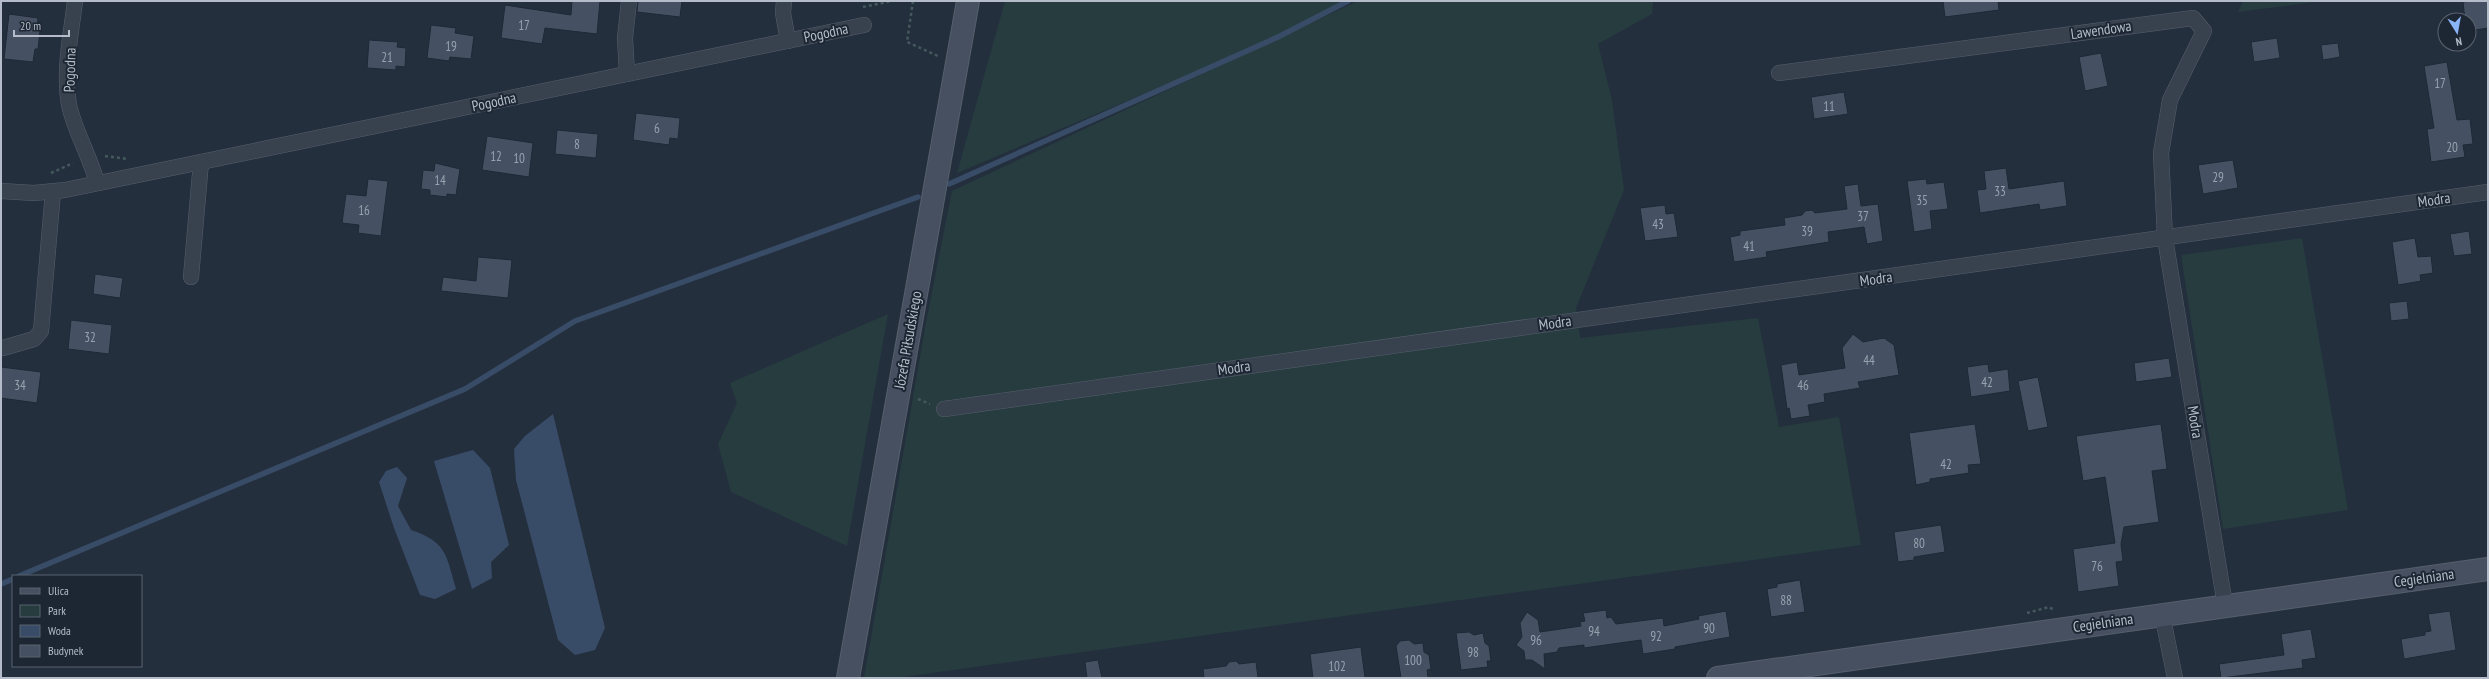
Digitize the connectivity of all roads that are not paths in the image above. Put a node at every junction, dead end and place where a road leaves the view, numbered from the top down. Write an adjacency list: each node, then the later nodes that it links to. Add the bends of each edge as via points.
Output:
1 (75, 1): 10 (street, Pogodna, via 67,93)
2 (630, 1): 8 (street, via 625,38)
3 (784, 1): 6 (street, Pogodna, via 783,13)
4 (968, 1): 21 (street, Józefa Piłsudskiego)
5 (864, 25): 6 (street, Pogodna)
6 (788, 41): 8 (street, Pogodna)
7 (1778, 73): 14 (street, Lawendowa, via 2193,18 2204,31 2170,100 2161,153)
8 (627, 74): 9 (street, Pogodna)
9 (201, 162): 10 (street, Pogodna); 15 (street)
10 (96, 183): 12 (street, Pogodna)
11 (1, 190): 12 (street, Pogodna)
12 (53, 192): 16 (street, via 41,331 34,339)
13 (2488, 192): 14 (street, Modra)
14 (2165, 238): 17 (street, Modra); 19 (street, Modra)
15 (191, 277)
16 (2, 348)
17 (944, 409)
18 (2488, 569): 19 (street, Cegielniana)
19 (2225, 606): 20 (street, Cegielniana)
20 (2162, 614): 22 (street, Cegielniana); 23 (street)
21 (848, 678)
22 (1718, 678)
23 (2175, 678)

